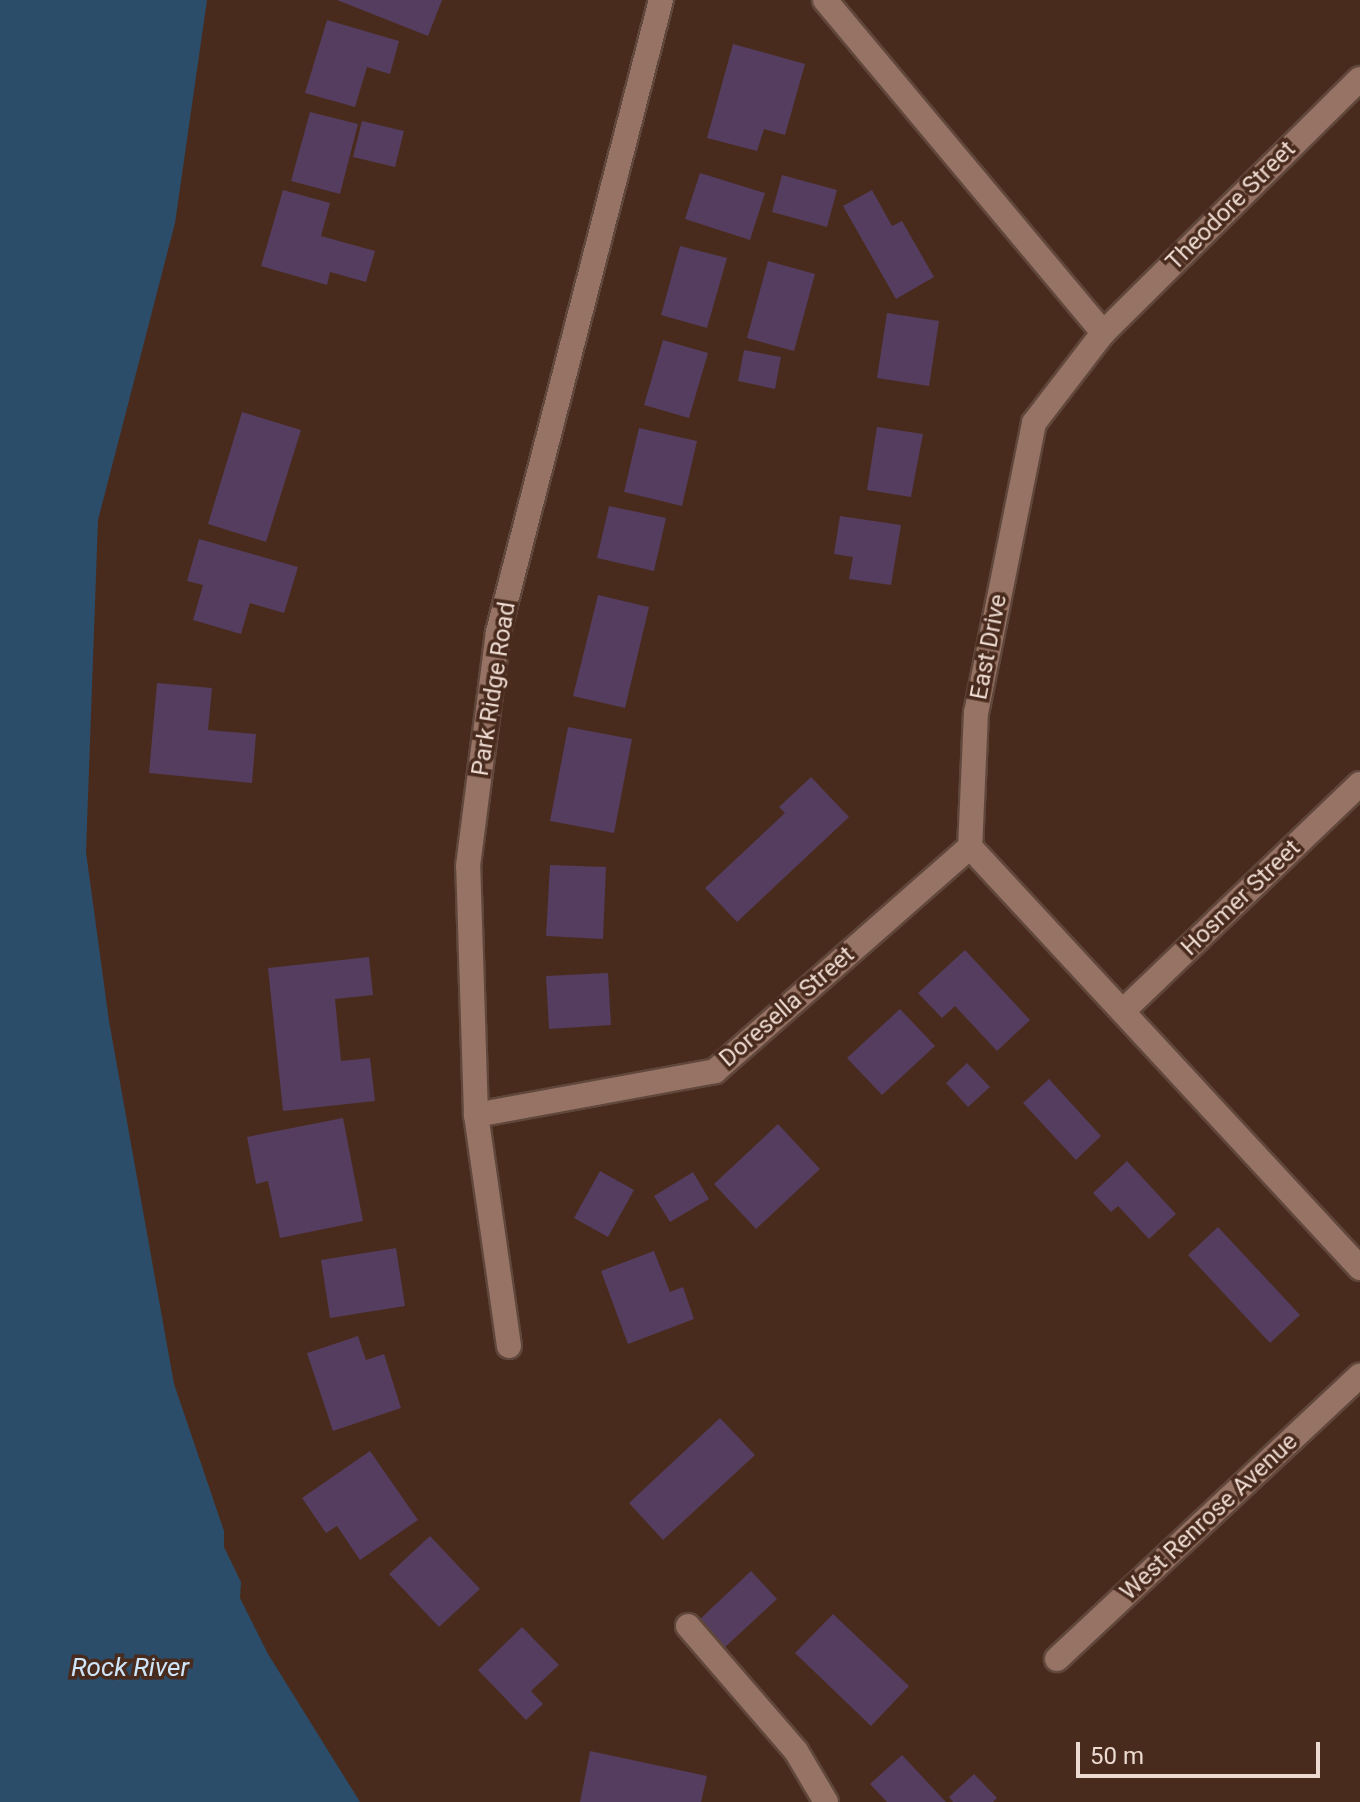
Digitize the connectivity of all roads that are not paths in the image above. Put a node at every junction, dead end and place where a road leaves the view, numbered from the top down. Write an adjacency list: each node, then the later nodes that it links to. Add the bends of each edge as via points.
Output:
1 (661, 0): 8 (street, Park Ridge Road, via 498,632 468,866)
2 (825, 0): 4 (street)
3 (1360, 79): 4 (street, Theodore Street)
4 (1103, 333): 6 (street, East Drive, via 1034,423 976,712)
5 (1360, 784): 7 (street, Hosmer Street)
6 (970, 847): 7 (street); 8 (street, Doresella Street, via 715,1071)
7 (1123, 1011): 9 (street)
8 (476, 1115): 10 (street, Park Ridge Road)
9 (1360, 1268)
10 (509, 1346)
11 (1360, 1375): 13 (street, West Renrose Avenue)
12 (688, 1626): 14 (street, via 796,1751)
13 (1057, 1659)
14 (826, 1802)

